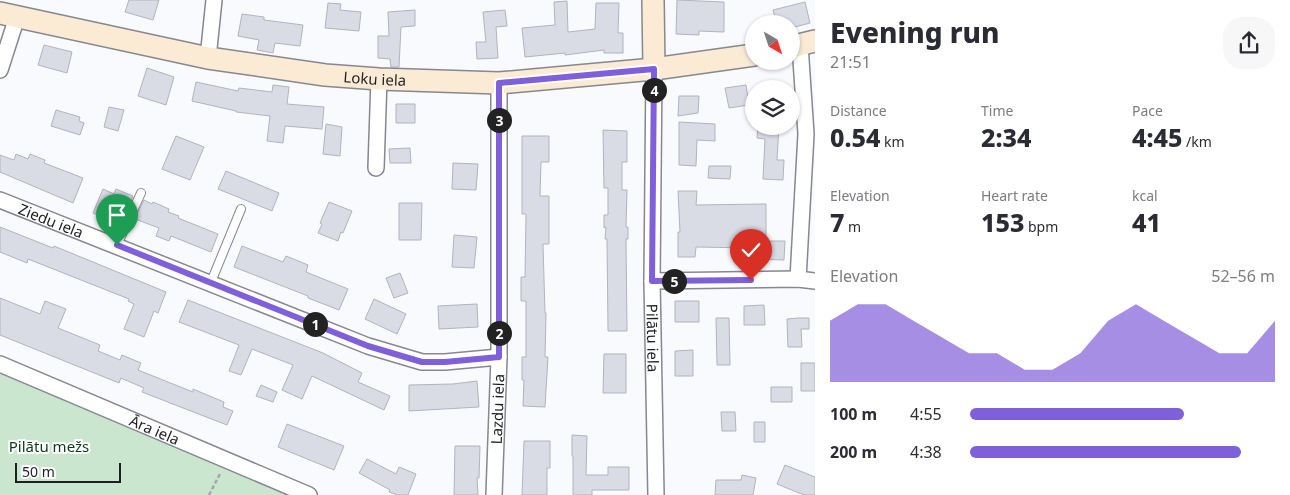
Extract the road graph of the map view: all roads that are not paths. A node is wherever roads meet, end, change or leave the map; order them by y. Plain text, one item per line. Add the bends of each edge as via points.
1 (214, 0) edge
2 (653, 0) edge
3 (9, 15) edge
4 (802, 45) edge
5 (745, 56) edge
6 (208, 58) junction
7 (654, 69) junction
8 (0, 70) edge
9 (379, 79) junction
10 (499, 83) junction
11 (811, 134) edge
12 (376, 168) dead end
13 (141, 193) dead end
14 (0, 200) edge
15 (241, 209) dead end
16 (117, 245) junction
17 (798, 279) junction
18 (652, 281) junction
19 (815, 281) edge
20 (211, 282) junction
21 (499, 357) junction
22 (0, 364) edge
23 (309, 495) edge
24 (494, 495) edge
25 (656, 495) edge

1 - 6 street
2 - 7 street, Pilātu iela
3 - 6 street, Loku iela
3 - 8 street
4 - 11 street
5 - 7 street, Loku iela
6 - 9 street, Loku iela via 325,75
7 - 10 street, Loku iela
7 - 18 street, Pilātu iela
9 - 10 street, Loku iela
9 - 12 street
10 - 21 street, Lazdu iela
11 - 17 street
13 - 16 lane
14 - 16 street, Ziedu iela
15 - 20 lane
16 - 20 street, Ziedu iela
17 - 18 street
17 - 19 street
18 - 25 street, Pilātu iela
20 - 21 street, Ziedu iela via 368,346 422,362
21 - 24 street, Lazdu iela
22 - 23 street, Āra iela

